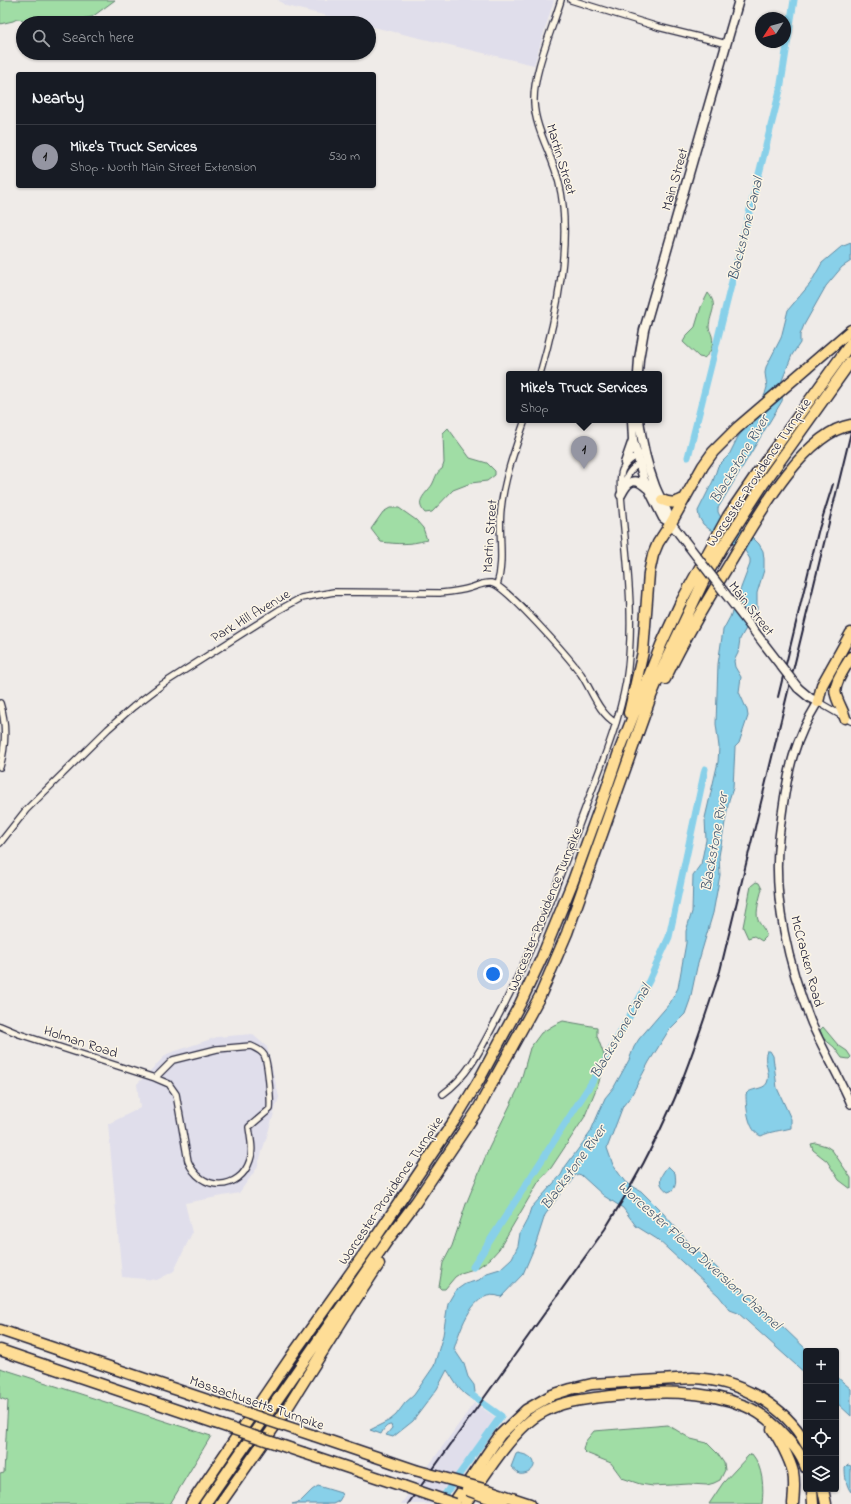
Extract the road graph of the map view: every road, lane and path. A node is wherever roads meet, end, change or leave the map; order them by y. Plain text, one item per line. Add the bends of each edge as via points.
1 (561, 0) edge
2 (571, 0) edge
3 (739, 0) edge
4 (727, 44) junction
5 (851, 330) edge
6 (851, 342) edge
7 (851, 362) edge
8 (541, 371) edge
9 (637, 371) edge
10 (524, 423) edge
11 (632, 423) edge
12 (639, 423) edge
13 (851, 424) edge
14 (634, 440) junction
15 (641, 454) junction
16 (625, 463) junction
17 (643, 463) junction
18 (648, 490) junction
19 (621, 494) junction
20 (687, 496) junction
21 (662, 500) junction
22 (671, 523) junction
23 (497, 585) junction
24 (851, 633) edge
25 (851, 657) edge
26 (835, 686) junction
27 (818, 702) junction
28 (0, 703) edge
29 (848, 720) edge
30 (616, 723) junction
31 (619, 752) junction
32 (0, 767) edge
33 (622, 782) junction
34 (0, 843) edge
35 (0, 1026) edge
36 (155, 1078) junction
37 (443, 1094) dead end
38 (851, 1104) edge
39 (416, 1202) junction
40 (0, 1330) edge
41 (0, 1350) edge
42 (757, 1413) junction
43 (803, 1440) edge
44 (803, 1460) edge
45 (403, 1486) junction
46 (812, 1492) edge
47 (822, 1492) edge
48 (823, 1492) edge
49 (488, 1494) junction
50 (191, 1504) edge
51 (206, 1504) edge
52 (220, 1504) edge
53 (436, 1504) edge
54 (454, 1504) edge
55 (465, 1504) edge
56 (503, 1504) edge
57 (530, 1504) edge
58 (793, 1504) edge
59 (813, 1504) edge
60 (821, 1504) edge
61 (826, 1504) edge

1 - 8 street, Martin Street via 538,70 534,95 540,128 559,182 565,221 551,335
2 - 4 street via 658,27
3 - 4 main road, Main Street
4 - 9 main road, Main Street via 644,330
5 - 20 highway via 724,440 703,466
6 - 31 highway, Worcester-Providence Turnpike via 760,469 713,542 660,645
7 - 33 highway, Worcester-Providence Turnpike via 764,483 705,578 666,658
10 - 23 street, Martin Street via 512,459 501,508 501,565
11 - 14 main road, Main Street
12 - 15 main road, Main Street
13 - 33 highway via 828,434 815,445 784,478 750,529 704,605 671,667
14 - 15 main road, Main Street
14 - 16 main road
15 - 16 street
15 - 17 main road, Main Street
16 - 19 street via 621,476
17 - 18 main road, Main Street
17 - 19 street via 627,475
17 - 21 main road, Main Street
18 - 19 main road via 638,482 631,482 626,484
18 - 22 main road, Main Street via 663,518
19 - 30 street via 630,644 626,682
20 - 21 highway via 676,503
20 - 22 highway
21 - 22 main road, Main Street
22 - 27 main road, Main Street, bridge via 798,688
22 - 31 highway via 658,543 650,563 643,652
23 - 30 street via 566,654 602,709 610,720
23 - 34 street, Park Hill Avenue via 486,583 440,593 334,592 294,601 177,674 133,707 26,810
24 - 27 highway via 822,685
25 - 26 highway
26 - 27 highway
26 - 29 highway via 836,696
27 - 29 street
27 - 38 street, McCracken Road via 805,722 788,772 778,839 782,921 811,1022
28 - 32 street via 5,732
30 - 37 street via 551,900 520,972 469,1068 460,1080
31 - 50 highway, Worcester-Providence Turnpike via 576,873 542,957 479,1080 374,1240
33 - 39 highway, Worcester-Providence Turnpike via 567,933 540,996 477,1111
35 - 36 street, Holman Road
36 - 36 street, Holman Road via 173,1060 202,1052 251,1046 264,1055 270,1109 249,1126 252,1156 240,1175 221,1185 206,1181 194,1172 188,1161 176,1094 169,1084
39 - 51 highway, Worcester-Providence Turnpike
39 - 52 highway via 401,1232 286,1410
40 - 49 highway, Massachusetts Turnpike, bridge
41 - 45 highway, bridge
42 - 44 highway via 779,1430
42 - 55 highway via 725,1399 678,1393 629,1394 568,1402 537,1415 519,1431
42 - 58 highway via 777,1436 793,1472
43 - 54 highway via 791,1424 760,1397 725,1382 693,1378 592,1384 560,1392 526,1410 500,1435
45 - 53 highway, bridge
45 - 54 highway, bridge
46 - 59 highway
47 - 60 highway
48 - 61 highway
49 - 56 highway, Massachusetts Turnpike
49 - 57 highway

